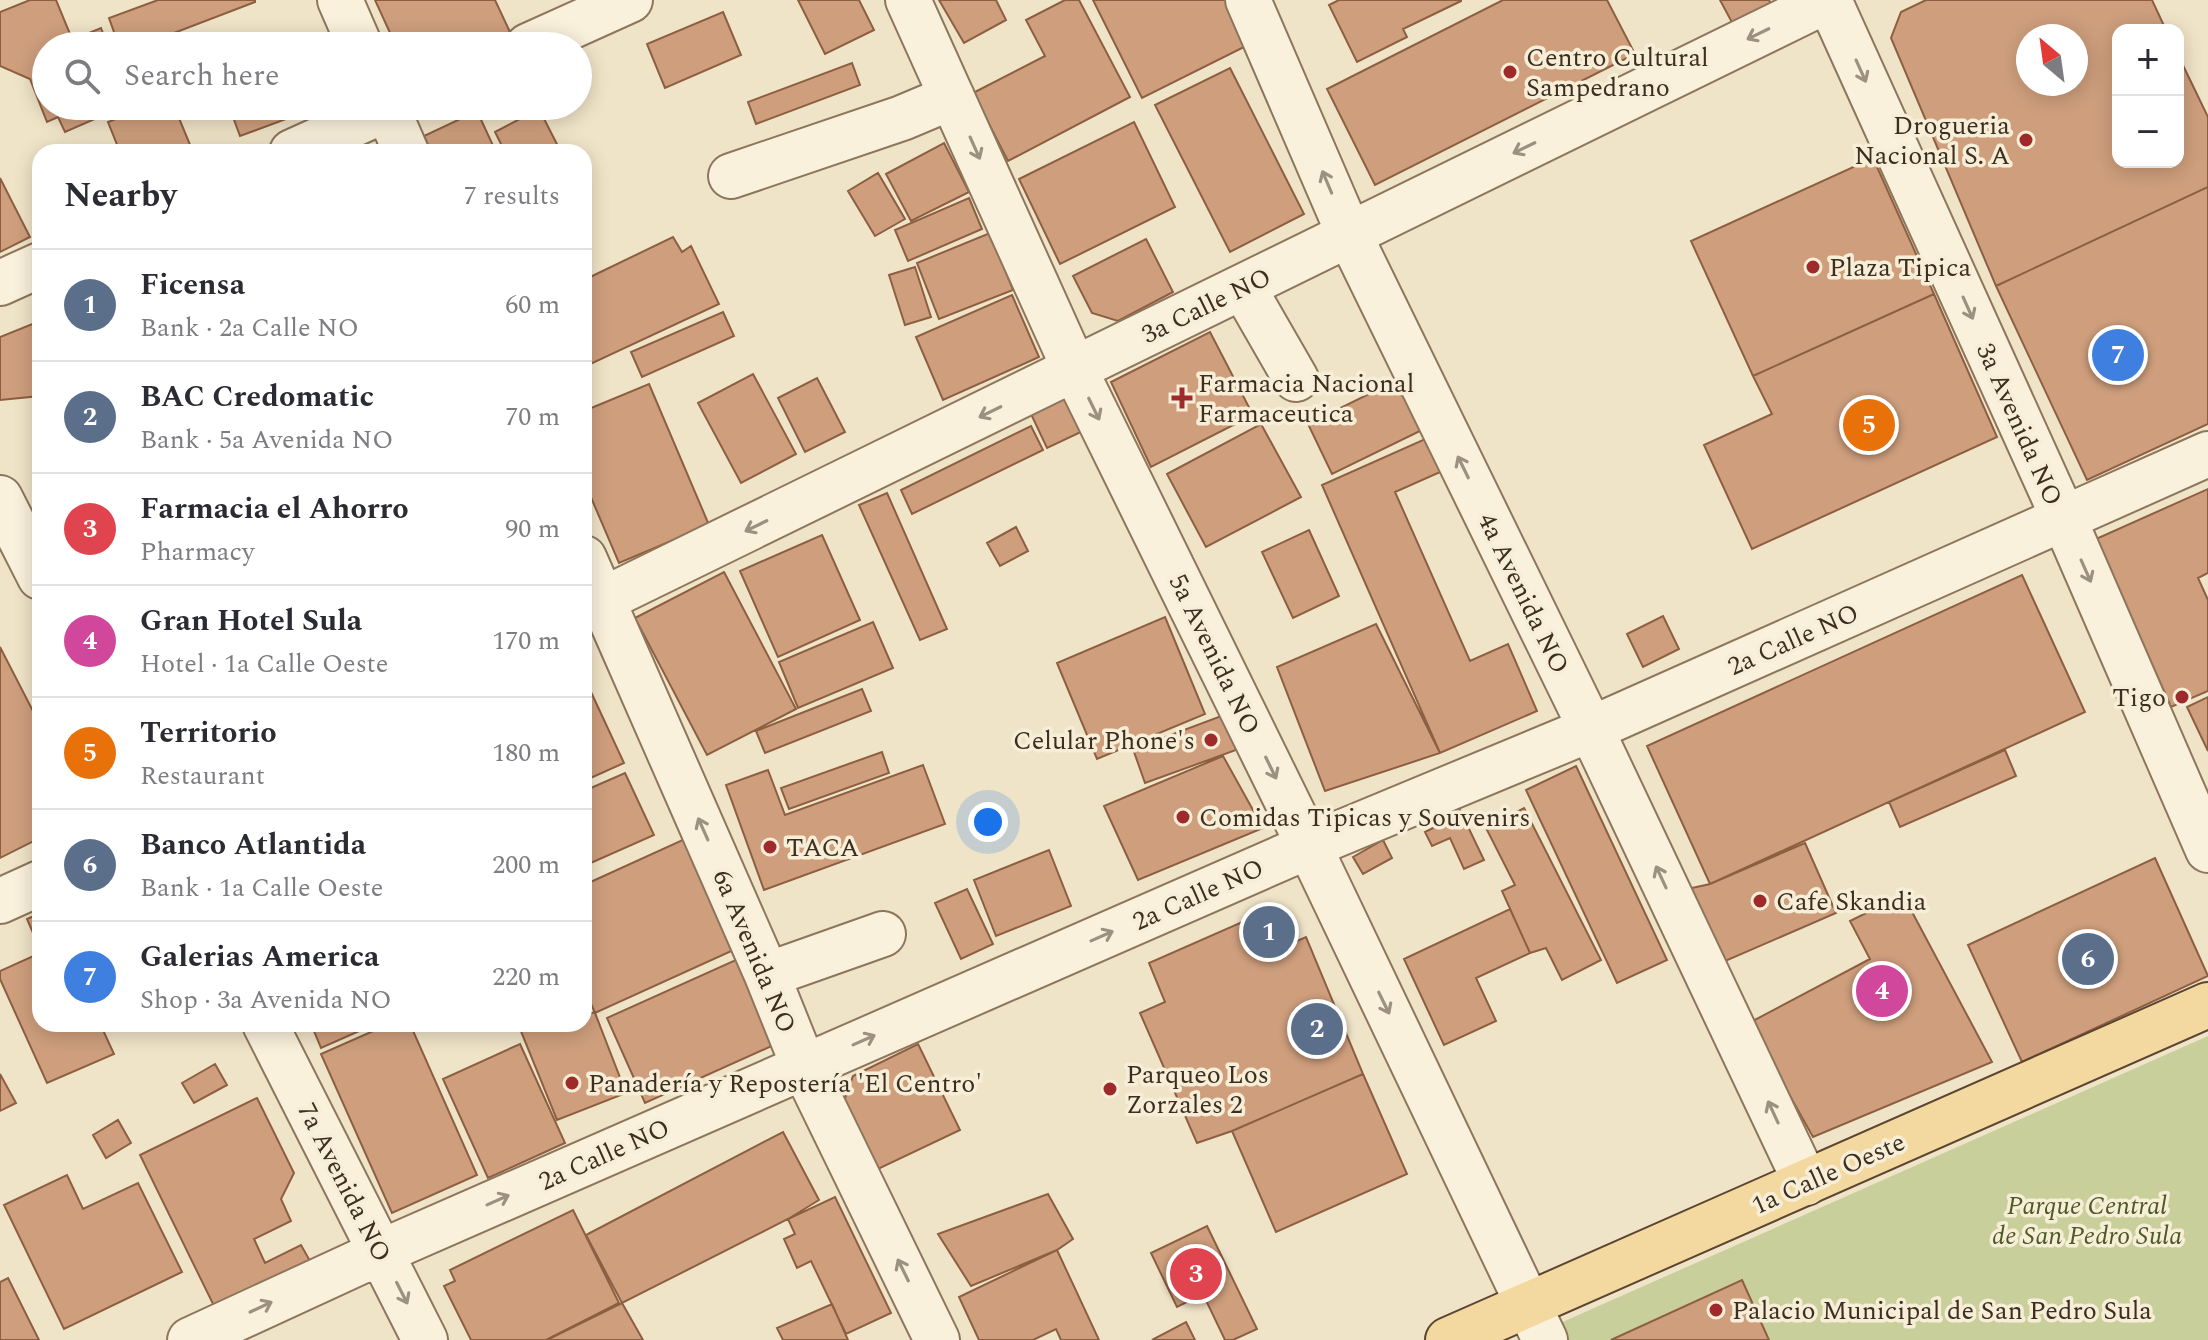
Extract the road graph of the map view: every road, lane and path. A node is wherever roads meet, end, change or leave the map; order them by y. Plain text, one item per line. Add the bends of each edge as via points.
1 (340, 0) edge
2 (630, 0) edge
3 (908, 0) edge
4 (1248, 0) edge
5 (1828, 0) edge
6 (354, 32) edge
7 (559, 32) edge
8 (952, 97) junction
9 (361, 120) edge
10 (394, 120) edge
11 (309, 144) edge
12 (403, 144) edge
13 (731, 176) dead end
14 (1349, 234) junction
15 (32, 269) edge
16 (0, 283) edge
17 (1243, 287) junction
18 (1075, 370) junction
19 (1296, 379) dead end
20 (2208, 454) edge
21 (0, 498) edge
22 (2064, 519) junction
23 (32, 561) edge
24 (593, 605) edge
25 (1591, 729) junction
26 (1309, 846) junction
27 (2208, 850) edge
28 (32, 887) edge
29 (0, 901) edge
30 (883, 934) dead end
31 (767, 975) junction
32 (2208, 1005) edge
33 (269, 1032) edge
34 (804, 1067) junction
35 (1806, 1183) junction
36 (381, 1252) junction
37 (1537, 1322) edge
38 (190, 1340) edge
39 (425, 1340) edge
40 (937, 1340) edge
41 (1448, 1340) edge

1 - 6 street
2 - 7 street
3 - 8 street, 5a Avenida NO
14 -> 4 street, 4a Avenida NO
5 -> 14 street, 3a Calle NO
5 -> 22 street, 3a Avenida NO
8 - 13 street
8 -> 18 street, 5a Avenida NO
9 - 11 street
10 - 12 street
14 - 17 street, 3a Calle NO
25 -> 14 street, 4a Avenida NO
15 - 16 street
17 - 18 street, 3a Calle NO
17 - 19 street
18 -> 24 street, 3a Calle NO
18 -> 26 street, 5a Avenida NO
20 - 22 street, 2a Calle NO
21 - 23 street
22 - 25 street, 2a Calle NO
22 -> 27 street, 3a Avenida NO
31 -> 24 street, 6a Avenida NO
25 - 26 street, 2a Calle NO
35 -> 25 street, 4a Avenida NO
34 -> 26 street, 2a Calle NO
26 -> 37 street, 5a Avenida NO
28 - 29 street
30 - 31 street
31 - 34 street, 6a Avenida NO
32 - 35 main road, 1a Calle Oeste
33 - 36 street, 7a Avenida NO
36 -> 34 street, 2a Calle NO
40 -> 34 street, 6a Avenida NO
35 - 37 main road, 1a Calle Oeste
38 -> 36 street, 2a Calle NO
36 -> 39 street, 7a Avenida NO
37 - 41 main road, 1a Calle Oeste

